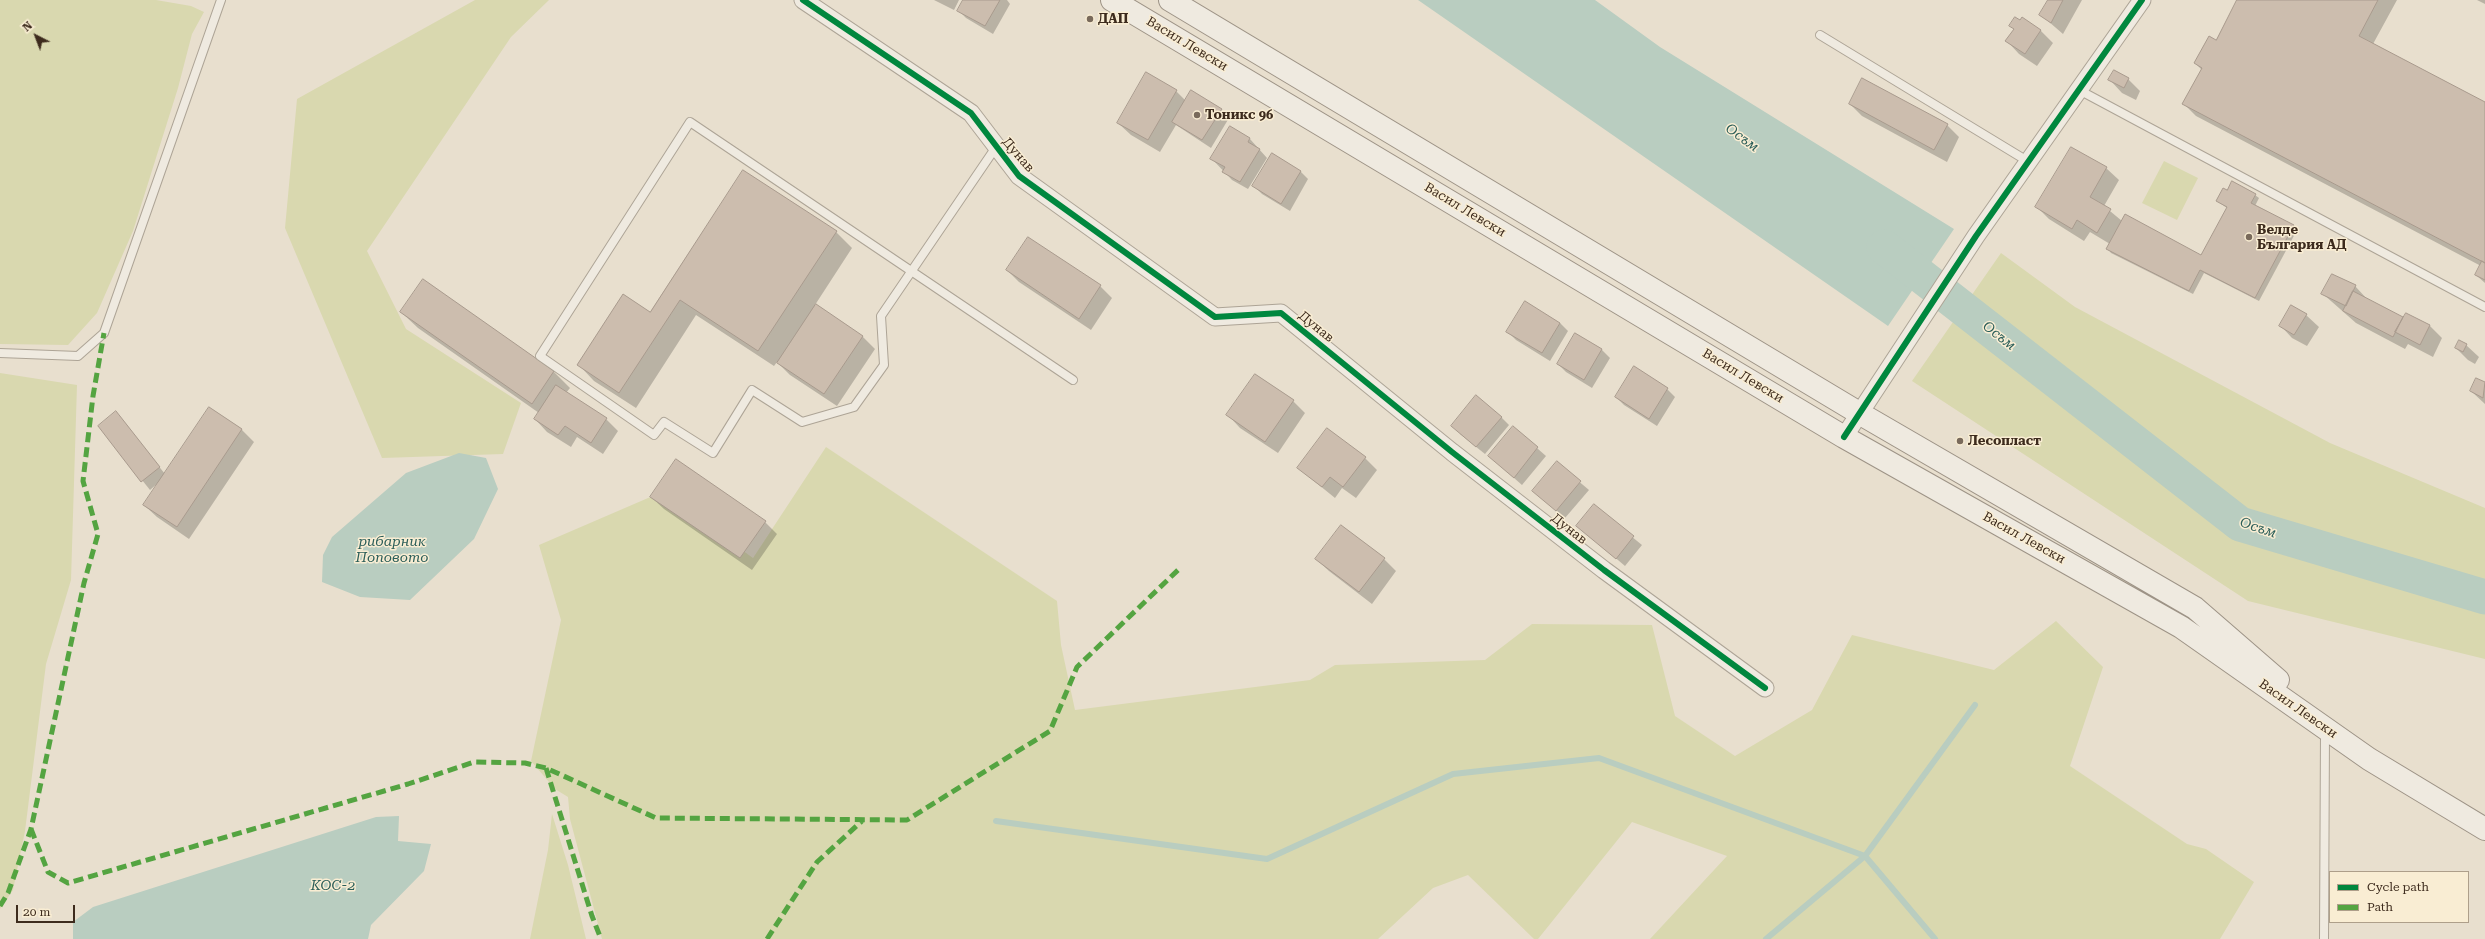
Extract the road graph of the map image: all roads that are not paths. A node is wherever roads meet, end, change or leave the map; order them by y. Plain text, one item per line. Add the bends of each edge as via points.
1 (221, 0) edge
2 (803, 0) edge
3 (1112, 0) edge
4 (1170, 0) edge
5 (2142, 0) edge
6 (1820, 35) dead end
7 (2079, 90) junction
8 (996, 147) junction
9 (2029, 162) junction
10 (912, 270) junction
11 (2485, 307) edge
12 (0, 353) edge
13 (1073, 380) dead end
14 (1859, 413) junction
15 (1844, 437) junction
16 (1765, 688) dead end
17 (2325, 728) junction
18 (2369, 759) junction
19 (2485, 829) edge
20 (2324, 939) edge

1 - 12 lane via 104,333 78,356
2 - 8 street, Дунав via 970,113
3 - 15 main road, Васил Левски
4 - 14 main road, Васил Левски
5 - 7 street
6 - 9 lane
7 - 9 street
7 - 11 lane
8 - 10 lane
8 - 16 street, Дунав via 1019,176 1215,317 1281,313 1452,452 1604,570
9 - 14 street via 1976,236
10 - 10 lane via 690,122 540,356 654,435 664,422 713,453 752,390 802,422 854,407 884,365 881,316
10 - 13 lane
14 - 15 street
14 - 18 main road, Васил Левски via 2195,608
15 - 17 main road, Васил Левски via 2181,627
17 - 18 main road, Васил Левски
17 - 20 lane
18 - 19 main road, Васил Левски

